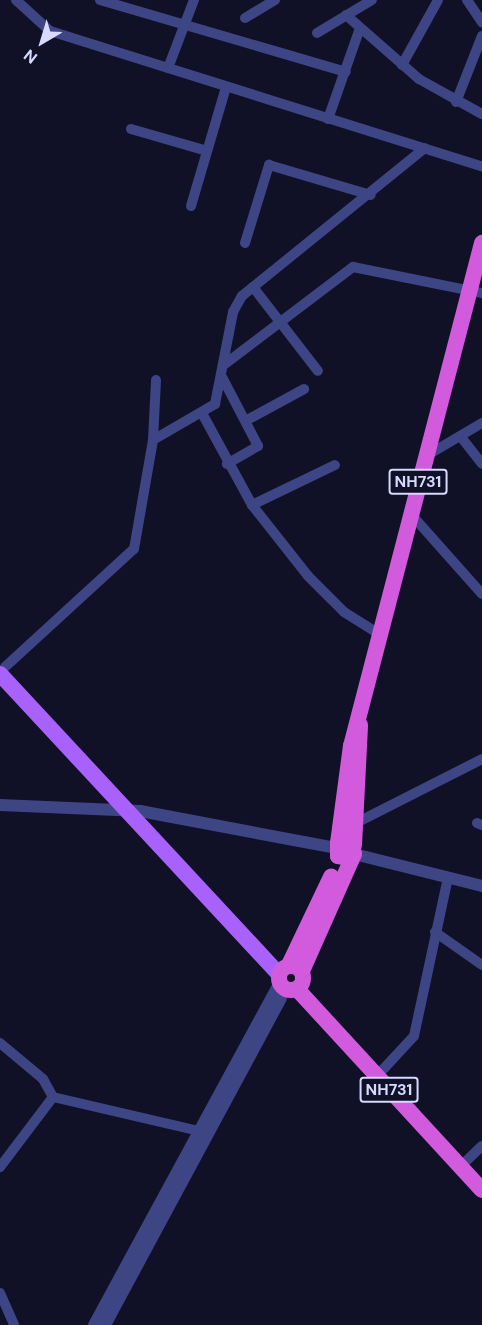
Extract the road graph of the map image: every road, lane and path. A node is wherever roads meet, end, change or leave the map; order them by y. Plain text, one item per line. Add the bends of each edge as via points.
1 (16, 0) edge
2 (100, 0) edge
3 (194, 0) edge
4 (275, 0) edge
5 (372, 0) edge
6 (438, 0) edge
7 (467, 0) edge
8 (346, 15) junction
9 (245, 18) dead end
10 (482, 22) edge
11 (184, 26) junction
12 (360, 28) junction
13 (317, 33) dead end
14 (482, 36) edge
15 (402, 65) junction
16 (168, 68) junction
17 (346, 72) junction
18 (226, 87) junction
19 (456, 102) junction
20 (482, 114) edge
21 (328, 119) junction
22 (131, 129) dead end
23 (425, 148) junction
24 (207, 151) junction
25 (482, 166) edge
26 (371, 195) junction
27 (191, 206) dead end
28 (245, 243) dead end
29 (482, 243) edge
30 (253, 287) junction
31 (476, 292) edge
32 (281, 322) junction
33 (225, 364) junction
34 (318, 371) dead end
35 (222, 377) junction
36 (156, 380) dead end
37 (304, 389) dead end
38 (203, 416) junction
39 (247, 420) junction
40 (482, 423) edge
41 (461, 437) junction
42 (153, 440) junction
43 (424, 458) junction
44 (227, 464) junction
45 (482, 464) edge
46 (335, 465) dead end
47 (252, 506) junction
48 (410, 512) junction
49 (482, 594) edge
50 (379, 634) junction
51 (2, 668) edge
52 (360, 721) junction
53 (482, 759) edge
54 (0, 805) edge
55 (135, 812) junction
56 (356, 823) junction
57 (345, 851) junction
58 (448, 878) junction
59 (482, 886) edge
60 (435, 932) junction
61 (482, 966) edge
62 (289, 979) junction
63 (0, 1043) edge
64 (377, 1076) junction
65 (53, 1097) junction
66 (199, 1131) junction
67 (482, 1146) edge
68 (0, 1167) edge
69 (460, 1167) junction
70 (482, 1190) edge
71 (0, 1293) edge
72 (14, 1325) edge
73 (94, 1325) edge
74 (105, 1325) edge

1 - 16 street via 50,31
2 - 11 street
3 - 11 street
4 - 9 street
5 - 8 street
6 - 15 street
7 - 10 street
8 - 12 street
8 - 13 street
11 - 16 street
11 - 17 street
12 - 15 street
12 - 17 street
14 - 19 street
15 - 19 street
16 - 18 street
17 - 21 street
18 - 21 street
18 - 24 street
19 - 20 street
21 - 23 street
22 - 24 street
23 - 25 street
23 - 26 street
24 - 27 street
26 - 28 street via 269,165
26 - 30 street
29 - 31 highway, NH731
30 - 32 street
30 - 33 street via 235,305
31 - 32 street via 353,267
31 - 43 highway, NH731
32 - 33 street
32 - 34 street
33 - 35 street
35 - 38 street via 215,404
35 - 39 street
36 - 42 street
37 - 39 street
38 - 42 street
38 - 44 street
39 - 44 street via 258,446
40 - 41 street
41 - 43 street
41 - 45 street
42 - 51 street via 134,549
43 - 48 highway, NH731
44 - 47 street
46 - 47 street
47 - 50 street via 327,597
48 - 49 street
48 - 50 highway, NH731
50 - 52 highway, NH731
51 - 55 main road
52 - 56 highway, NH731
52 - 57 highway, NH731 via 351,746
53 - 56 street
54 - 55 street
55 - 57 street
55 - 62 main road
56 - 57 highway, NH731
57 - 58 street
57 - 62 highway, NH731
58 - 59 street
58 - 60 street
60 - 61 street
60 - 64 street via 414,1036
62 - 64 highway, NH731
62 - 66 street
62 - 74 street
63 - 65 street via 43,1079
64 - 69 highway, NH731
65 - 66 street
65 - 68 street
66 - 73 street
67 - 69 street
69 - 70 highway, NH731
71 - 72 street

